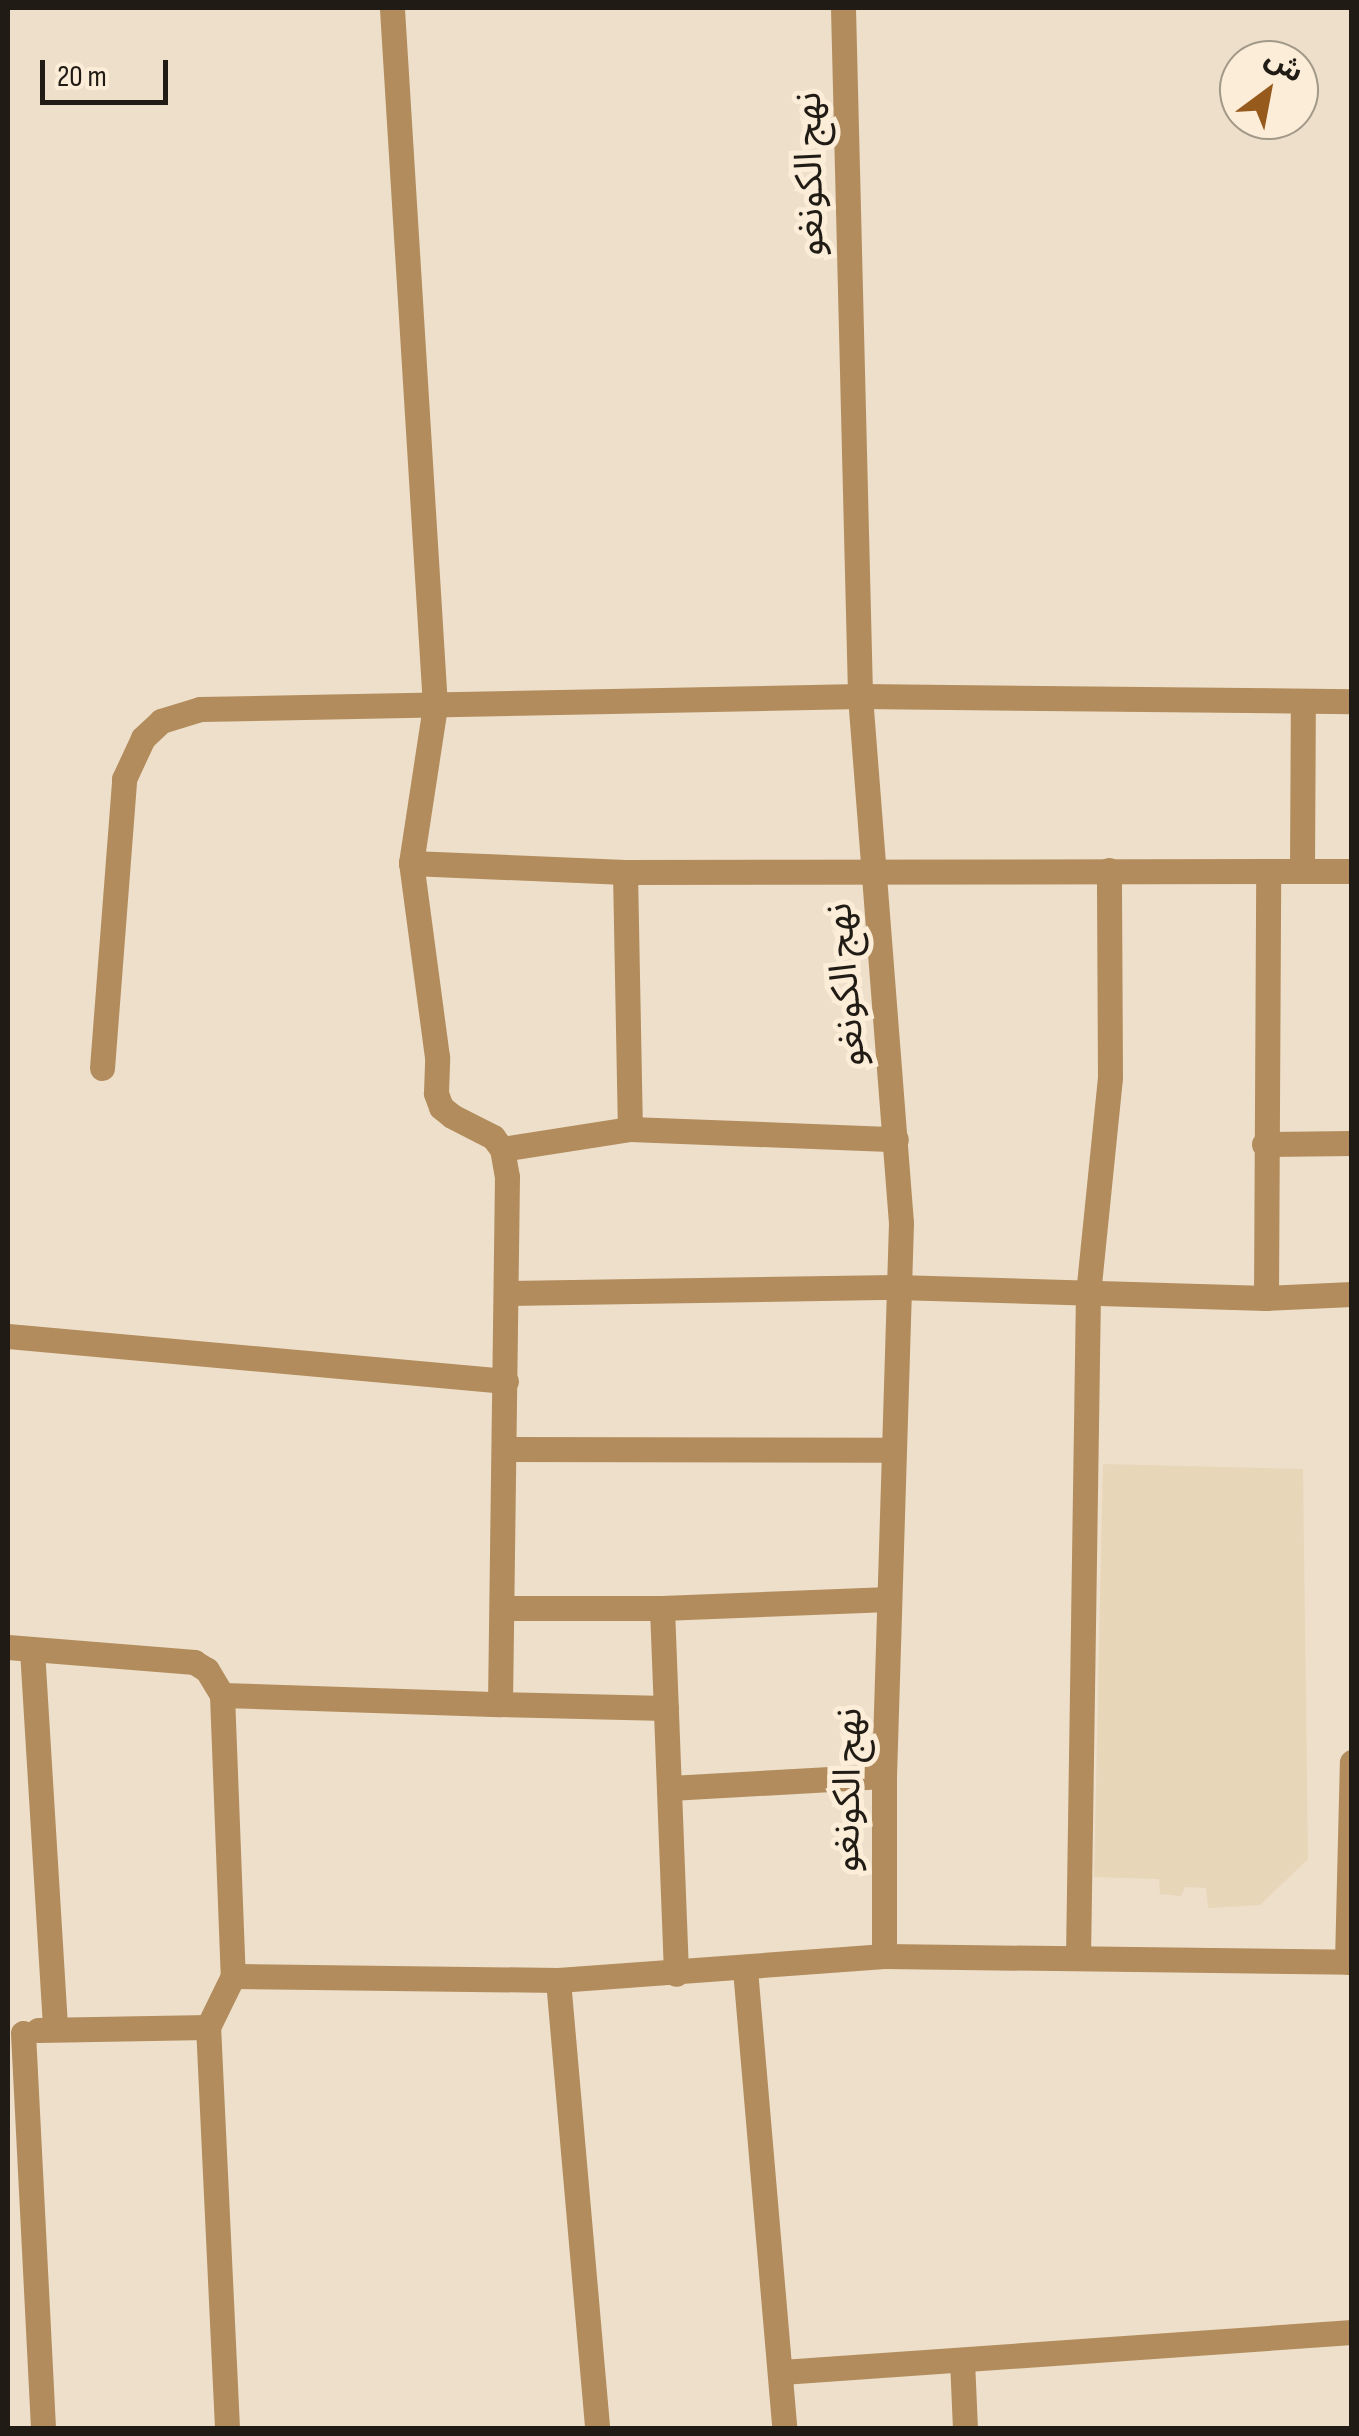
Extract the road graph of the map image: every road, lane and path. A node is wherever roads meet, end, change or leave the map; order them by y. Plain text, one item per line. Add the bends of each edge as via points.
1 (392, 8) edge
2 (844, 8) edge
3 (860, 696) junction
4 (1303, 701) junction
5 (1352, 701) edge
6 (436, 706) junction
7 (411, 863) junction
8 (874, 868) junction
9 (1109, 870) junction
10 (1302, 870) junction
11 (1268, 871) junction
12 (1352, 871) edge
13 (624, 872) junction
14 (102, 1068) dead end
15 (630, 1129) junction
16 (896, 1139) junction
17 (1352, 1143) edge
18 (1264, 1144) junction
19 (502, 1149) junction
20 (896, 1287) junction
21 (506, 1294) junction
22 (1088, 1294) junction
23 (1352, 1294) edge
24 (1266, 1298) junction
25 (8, 1336) edge
26 (506, 1381) junction
27 (506, 1450) junction
28 (893, 1450) junction
29 (889, 1598) junction
30 (504, 1608) junction
31 (662, 1608) junction
32 (20, 1649) edge
33 (222, 1695) junction
34 (500, 1704) junction
35 (666, 1708) junction
36 (1352, 1762) edge
37 (884, 1776) junction
38 (670, 1788) junction
39 (884, 1956) junction
40 (1078, 1958) junction
41 (1349, 1962) edge
42 (745, 1969) junction
43 (676, 1974) junction
44 (233, 1976) junction
45 (558, 1980) junction
46 (55, 2027) junction
47 (208, 2027) junction
48 (15, 2033) edge
49 (1352, 2332) edge
50 (962, 2360) junction
51 (782, 2372) junction
52 (43, 2428) edge
53 (227, 2428) edge
54 (597, 2428) edge
55 (784, 2428) edge
56 (965, 2428) edge

1 - 6 street
2 - 3 street, نهج الكونغو
3 - 4 street
3 - 6 street
3 - 8 street, نهج الكونغو
4 - 5 street
4 - 10 street
6 - 7 street
6 - 14 street via 200,709 161,720 143,738 124,779
7 - 13 street
7 - 19 street via 436,1093 441,1107 480,1126
8 - 9 street
8 - 13 street
8 - 16 street, نهج الكونغو
9 - 11 street
9 - 22 street via 1110,1077
10 - 11 street
10 - 12 street
11 - 18 street
13 - 15 street
15 - 16 street
15 - 19 street
16 - 20 street, نهج الكونغو
17 - 18 street
18 - 24 street
19 - 21 street
20 - 21 street
20 - 22 street
20 - 28 street, نهج الكونغو
21 - 26 street
22 - 24 street
22 - 40 street
23 - 24 street
25 - 26 street
26 - 27 street
27 - 28 street
27 - 30 street
28 - 29 street, نهج الكونغو
29 - 31 street
29 - 37 street, نهج الكونغو
30 - 31 street
30 - 34 street
31 - 35 street
32 - 33 street via 194,1662 208,1670
32 - 46 street
33 - 34 street
33 - 44 street
34 - 35 street
35 - 38 street
36 - 41 street
37 - 38 street
37 - 39 street, نهج الكونغو
38 - 43 street
39 - 40 street
39 - 42 street
40 - 41 street
42 - 43 street
42 - 51 street
43 - 45 street
44 - 45 street
44 - 47 street
45 - 54 street
46 - 47 street
46 - 48 street
47 - 53 street
48 - 52 street
49 - 50 street
50 - 51 street
50 - 56 street
51 - 55 street

